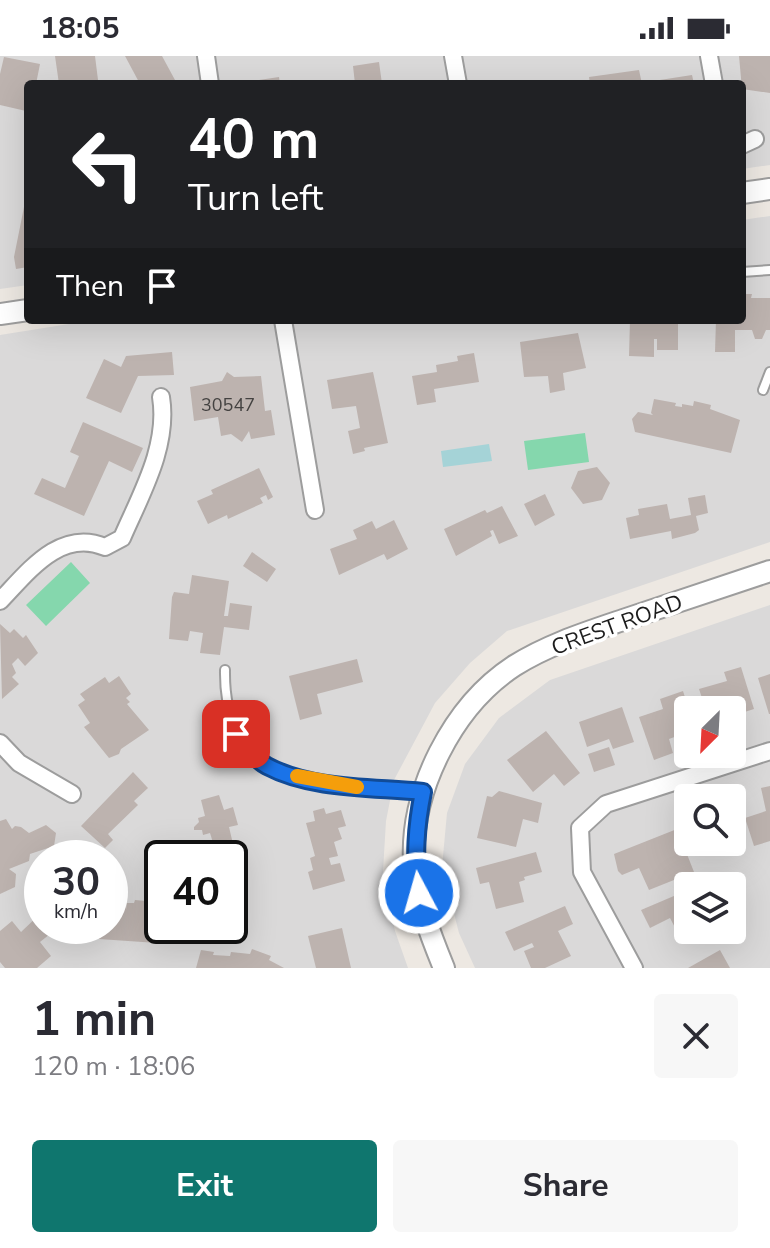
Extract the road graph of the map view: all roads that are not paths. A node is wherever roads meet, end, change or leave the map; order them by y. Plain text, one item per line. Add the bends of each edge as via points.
1 (206, 56) edge
2 (453, 56) edge
3 (709, 56) edge
4 (209, 80) edge
5 (457, 80) edge
6 (713, 80) edge
7 (770, 189) edge
8 (746, 192) edge
9 (770, 270) edge
10 (746, 272) edge
11 (24, 311) edge
12 (0, 314) edge
13 (284, 324) edge
14 (770, 372) edge
15 (763, 390) dead end
16 (161, 397) dead end
17 (315, 510) dead end
18 (770, 571) edge
19 (0, 601) edge
20 (225, 670) dead end
21 (0, 743) edge
22 (770, 751) edge
23 (423, 792) junction
24 (72, 794) dead end
25 (444, 968) edge
26 (634, 968) edge

1 - 4 street
2 - 5 street
3 - 6 street
7 - 8 street
9 - 10 lane
11 - 12 street
13 - 17 street
14 - 15 lane
16 - 19 street via 164,415 156,458 122,538 105,547 90,541 52,550
18 - 23 street, CREST ROAD via 563,641 513,667 465,711 437,756
20 - 23 lane via 236,734 267,765 328,783
21 - 24 street via 19,763
22 - 26 street via 606,804 580,828 582,872
23 - 25 street, CREST ROAD via 414,863 426,927

